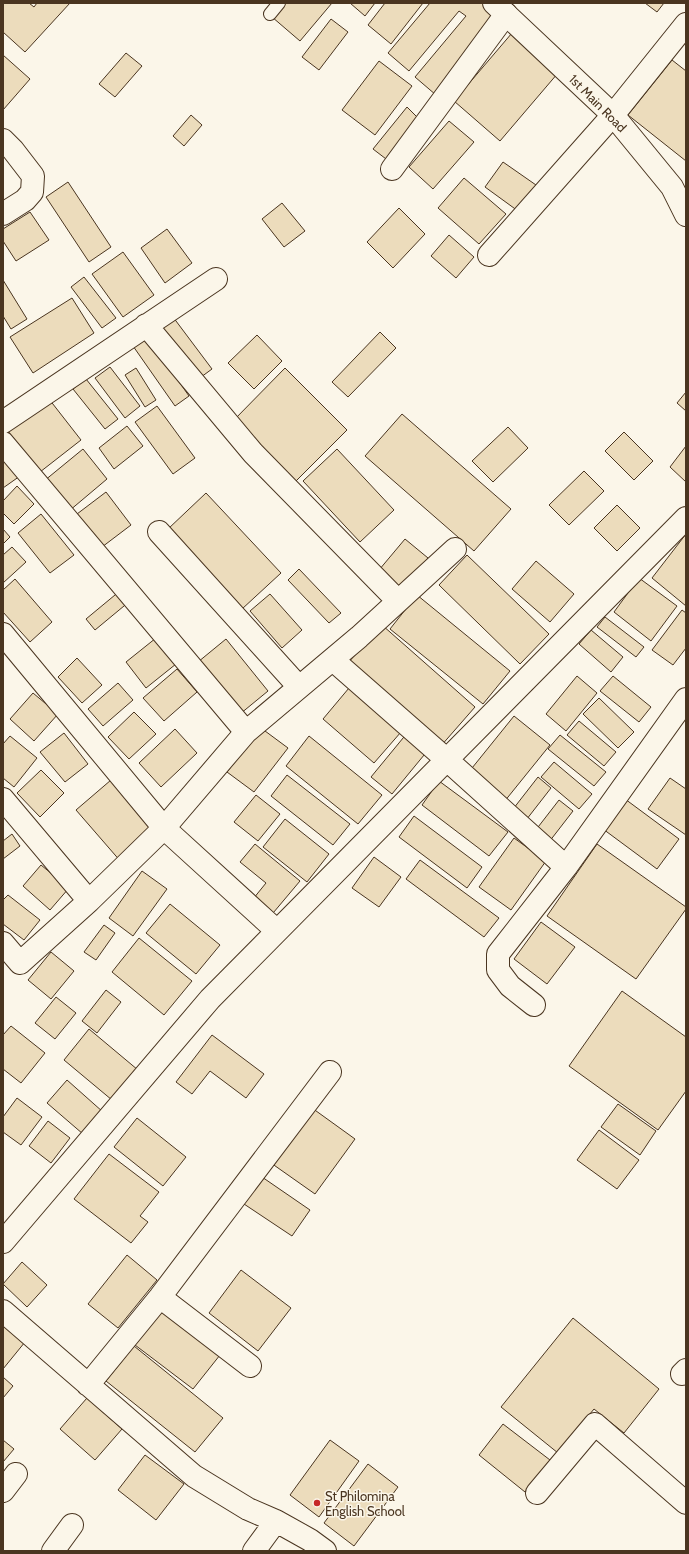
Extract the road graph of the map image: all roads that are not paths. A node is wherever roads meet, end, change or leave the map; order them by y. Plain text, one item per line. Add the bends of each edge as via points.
1 (279, 3) edge
2 (500, 9) edge
3 (270, 14) dead end
4 (686, 24) edge
5 (613, 115) junction
6 (3, 140) edge
7 (392, 169) dead end
8 (3, 214) edge
9 (686, 215) edge
10 (489, 255) dead end
11 (216, 279) dead end
12 (146, 325) junction
13 (3, 422) edge
14 (3, 443) edge
15 (686, 518) edge
16 (159, 532) dead end
17 (454, 549) dead end
18 (398, 601) junction
19 (3, 634) edge
20 (333, 660) junction
21 (299, 687) junction
22 (686, 699) edge
23 (246, 732) junction
24 (446, 759) junction
25 (3, 799) edge
26 (164, 828) junction
27 (566, 867) junction
28 (89, 901) junction
29 (277, 931) junction
30 (3, 943) edge
31 (534, 1005) dead end
32 (330, 1072) dead end
33 (3, 1242) edge
34 (160, 1297) junction
35 (3, 1311) edge
36 (250, 1366) dead end
37 (88, 1385) junction
38 (537, 1493) dead end
39 (686, 1503) edge
40 (276, 1521) junction
41 (72, 1525) dead end
42 (53, 1551) edge
43 (254, 1551) edge
44 (325, 1551) edge

1 - 3 lane
2 - 5 street, 1st Main Road
2 - 7 street
4 - 5 street
5 - 9 street, 1st Main Road via 672,187
5 - 10 street
6 - 8 street via 33,176 32,192 25,200
11 - 12 street
12 - 13 street
12 - 18 street via 253,453
14 - 23 street
15 - 24 street
16 - 21 street
17 - 18 street
18 - 20 street
19 - 26 street
20 - 21 street
20 - 24 street
21 - 23 street
22 - 27 street
23 - 26 street
24 - 27 street
24 - 29 street
25 - 28 street
26 - 28 street
26 - 29 street
27 - 31 street via 498,954 498,970 510,986
28 - 30 street via 20,964
29 - 33 street via 210,999
32 - 34 street
34 - 36 street
34 - 37 street
35 - 37 street
37 - 40 street via 194,1476 248,1509
38 - 39 street via 595,1424
40 - 43 street
40 - 44 street
41 - 42 street

